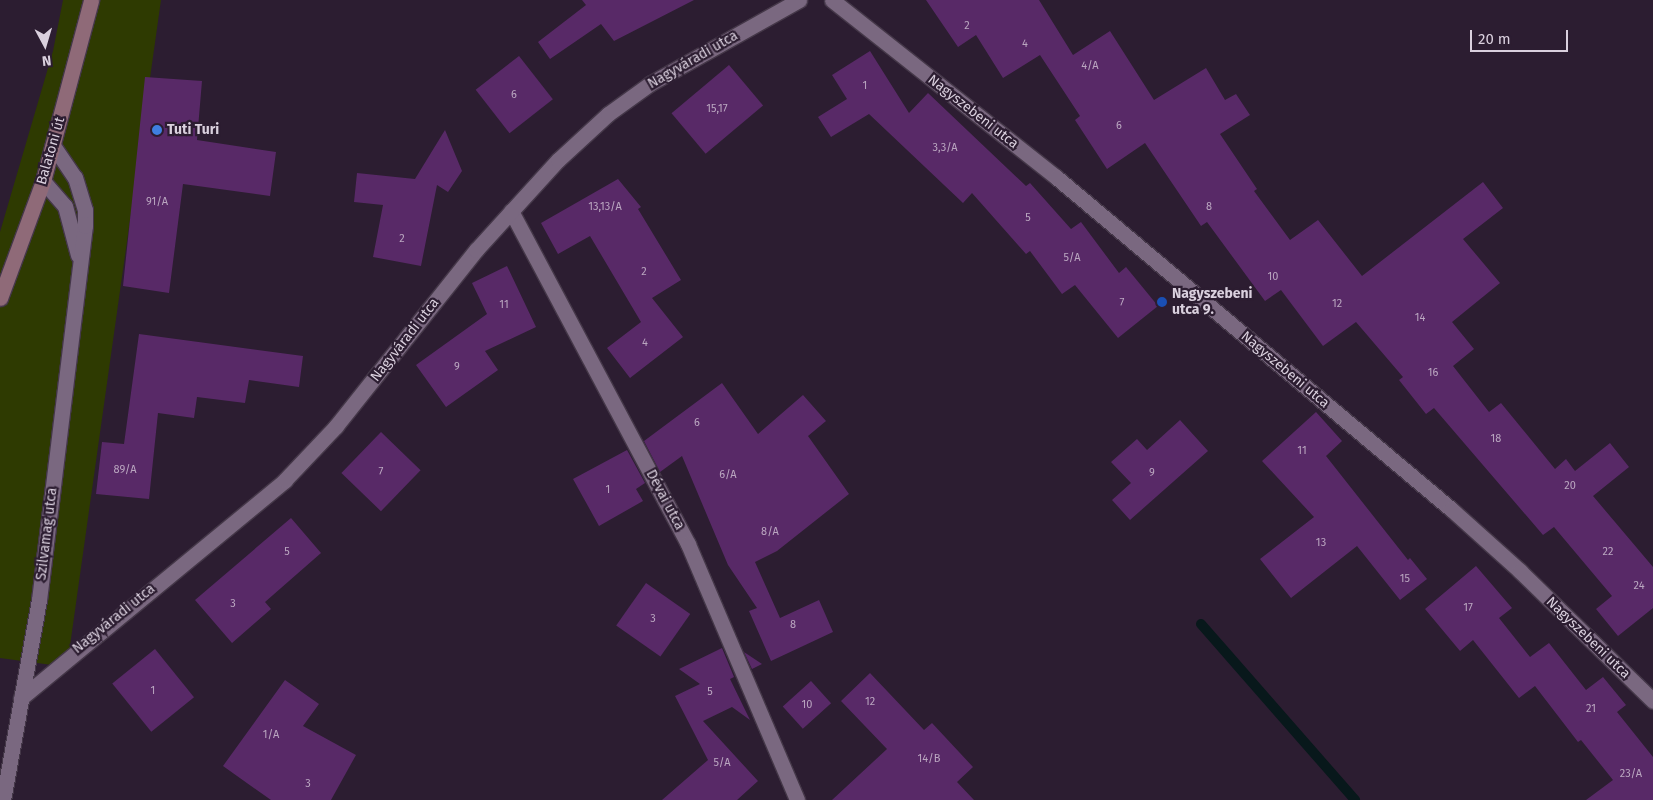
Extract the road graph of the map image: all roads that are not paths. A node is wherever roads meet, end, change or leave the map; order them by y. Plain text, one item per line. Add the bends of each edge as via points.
1 (91, 0) edge
2 (799, 0) edge
3 (832, 0) edge
4 (53, 145) junction
5 (43, 181) junction
6 (511, 211) junction
7 (80, 266) junction
8 (0, 298) edge
9 (21, 698) junction
10 (1653, 701) edge
11 (4, 775) edge
12 (3, 800) edge
13 (797, 800) edge

1 - 4 main road, Balatoni út
2 - 6 street, Nagyváradi utca via 651,82 558,160
3 - 10 street, Nagyszebeni utca via 1056,177 1451,509 1520,571
4 - 5 main road, Balatoni út
4 - 7 street, Szilvamag utca via 74,178 84,210
5 - 7 street, Szilvamag utca via 65,206
5 - 8 main road, Balatoni út
6 - 9 street, Nagyváradi utca via 476,250 336,426 285,480
6 - 13 street, Dévai utca via 688,544
7 - 9 street, Szilvamag utca via 39,600
9 - 11 street, Szilvamag utca
11 - 12 street, Szilvamag utca

